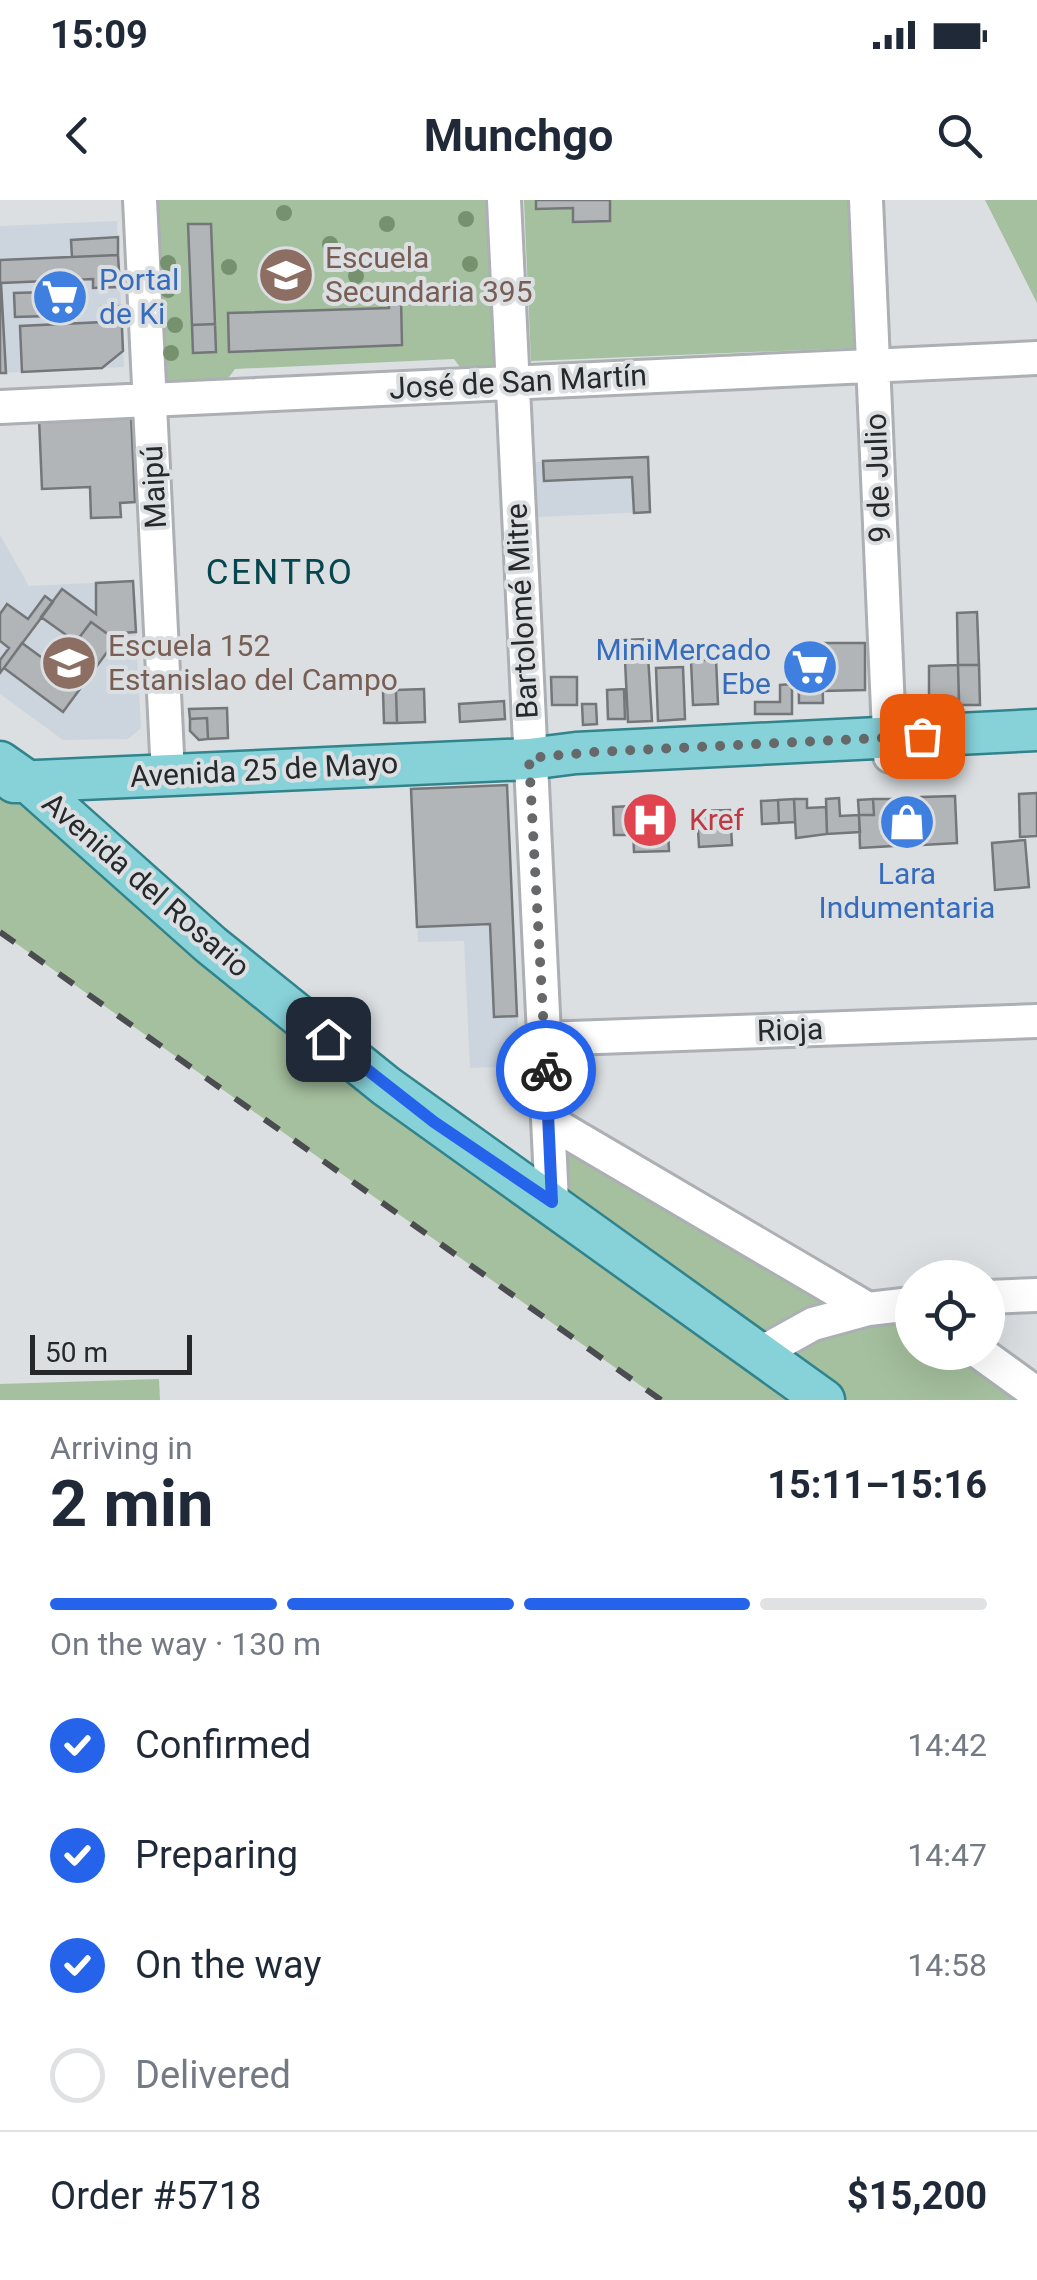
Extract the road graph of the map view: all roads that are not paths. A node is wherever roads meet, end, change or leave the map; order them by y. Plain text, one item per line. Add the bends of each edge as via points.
1 (140, 200) edge
2 (504, 200) edge
3 (866, 200) edge
4 (1037, 358) edge
5 (874, 366) junction
6 (512, 382) junction
7 (150, 400) junction
8 (0, 407) edge
9 (1037, 730) edge
10 (890, 747) junction
11 (1037, 749) edge
12 (529, 758) junction
13 (168, 775) junction
14 (9, 776) edge
15 (1037, 1021) edge
16 (544, 1039) junction
17 (550, 1122) junction
18 (552, 1202) junction
19 (1037, 1295) edge
20 (1005, 1296) edge
21 (895, 1306) edge
22 (868, 1309) junction
23 (759, 1354) junction
24 (1004, 1370) edge
25 (1037, 1394) edge
26 (824, 1400) edge

1 - 7 street, Maipú
2 - 6 street, Bartolomé Mitre
3 - 5 street, 9 de Julio
4 - 5 street, José de San Martín
5 - 6 street, José de San Martín
5 - 10 street, 9 de Julio
6 - 7 street, José de San Martín
6 - 12 street, Bartolomé Mitre
7 - 8 street, José de San Martín
7 - 13 street, Maipú
9 - 10 main road, Avenida 25 de Mayo
10 - 11 main road, Avenida 25 de Mayo
10 - 12 main road, Avenida 25 de Mayo via 576,773
12 - 13 main road, Avenida 25 de Mayo
12 - 16 street, Bartolomé Mitre
13 - 14 main road, Avenida 25 de Mayo
14 - 18 main road, Avenida del Rosario via 371,1074
15 - 16 street, Rioja
16 - 17 street, Bartolomé Mitre
17 - 18 street, Bartolomé Mitre
17 - 22 street
18 - 23 main road, Avenida del Rosario
19 - 20 street
21 - 22 street
22 - 23 street via 813,1324
23 - 26 main road, Avenida del Rosario
24 - 25 street

